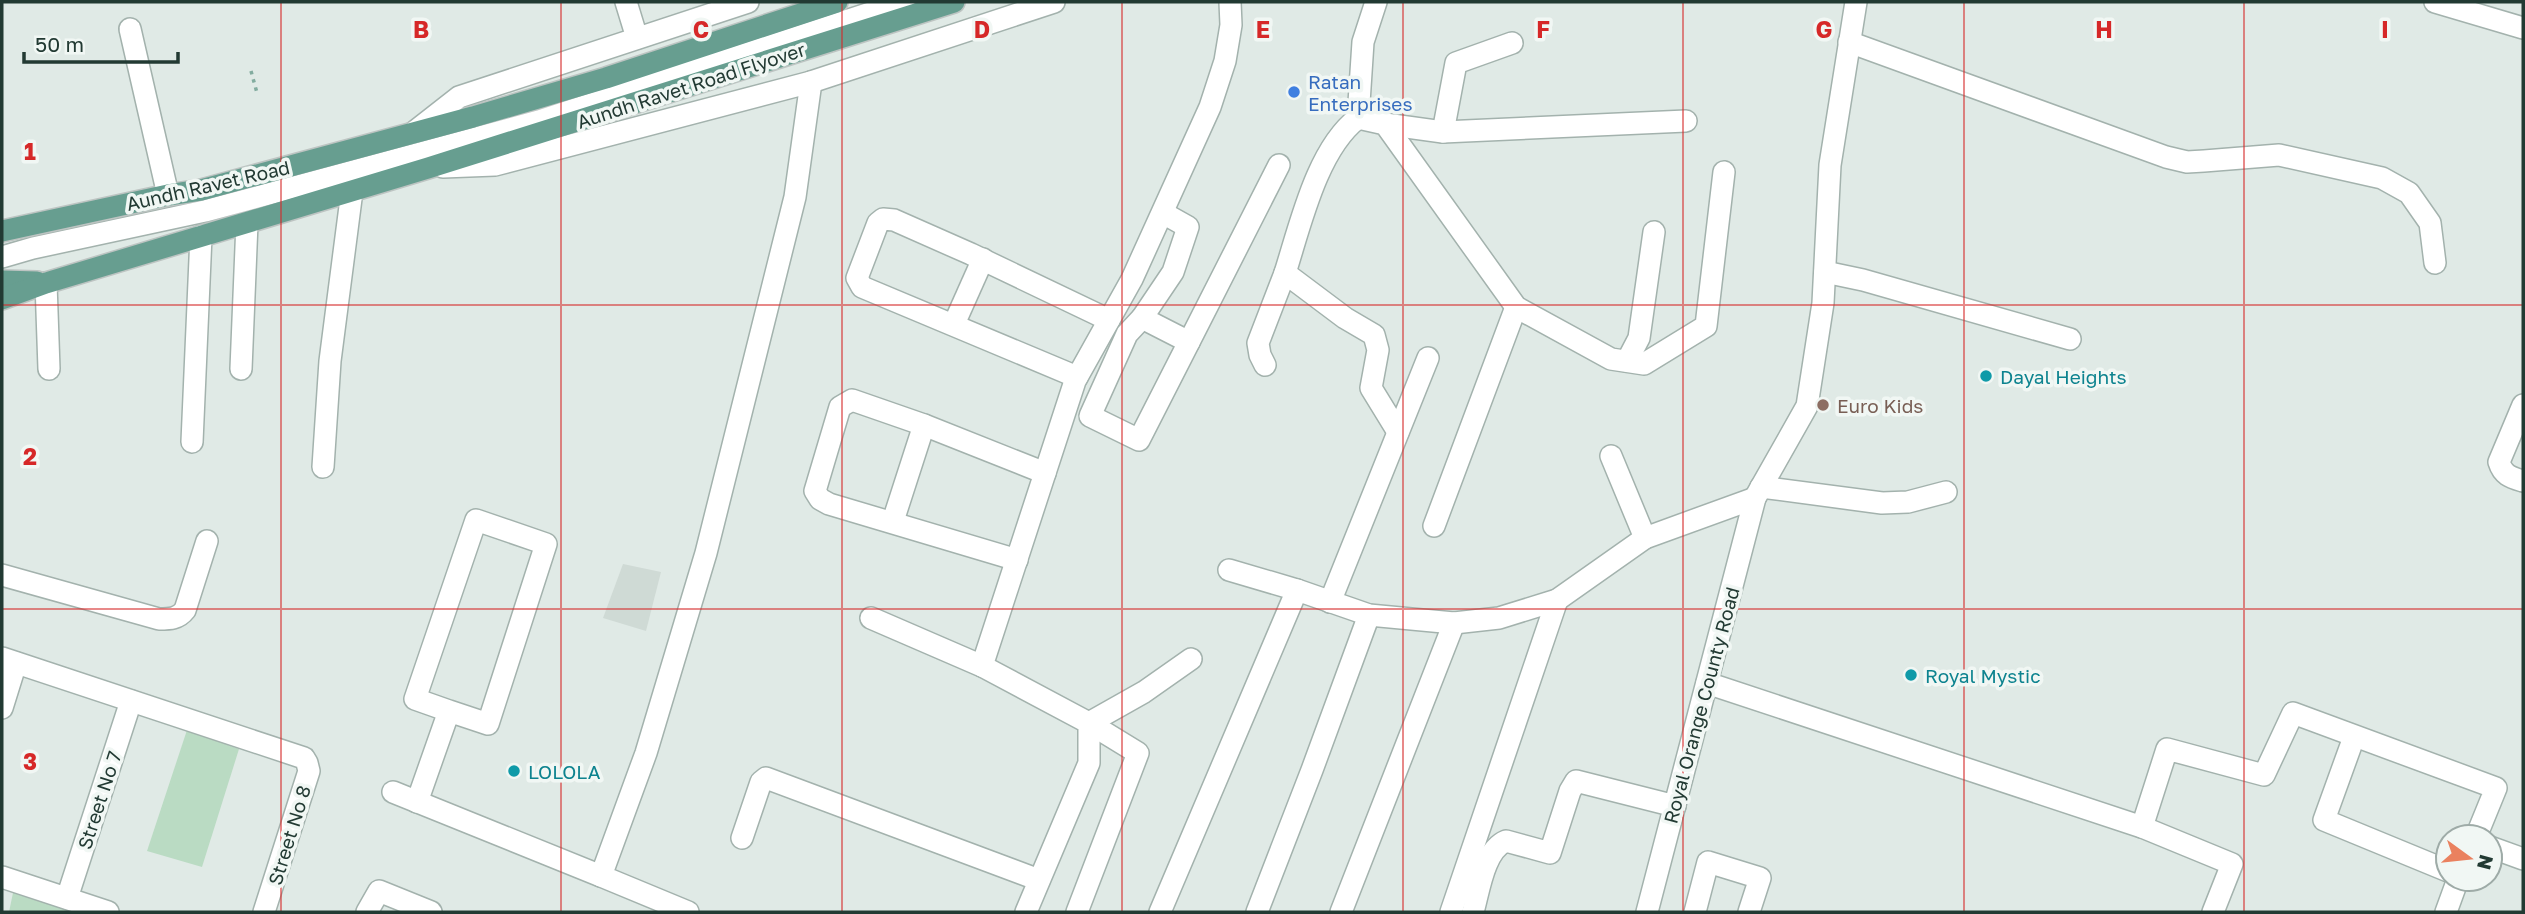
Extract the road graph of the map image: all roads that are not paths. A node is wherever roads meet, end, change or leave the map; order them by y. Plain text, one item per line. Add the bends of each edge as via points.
1 (626, 2) edge
2 (748, 2) edge
3 (836, 2) edge
4 (904, 2) edge
5 (954, 2) edge
6 (1054, 2) edge
7 (1230, 2) edge
8 (1376, 2) edge
9 (1856, 2) edge
10 (2435, 2) edge
11 (1015, 8) edge
12 (2523, 28) edge
13 (130, 29) dead end
14 (637, 38) junction
15 (1849, 42) junction
16 (1512, 43) dead end
17 (811, 82) junction
18 (1359, 118) junction
19 (1686, 121) dead end
20 (1385, 124) junction
21 (1443, 132) junction
22 (413, 134) junction
23 (476, 136) junction
24 (1279, 165) dead end
25 (428, 168) junction
26 (1724, 172) dead end
27 (352, 191) junction
28 (169, 195) junction
29 (1163, 213) junction
30 (247, 223) junction
31 (2, 231) edge
32 (1654, 232) dead end
33 (201, 236) junction
34 (2, 257) edge
35 (983, 259) junction
36 (2435, 262) dead end
37 (1825, 272) junction
38 (1285, 273) junction
39 (2, 281) edge
40 (46, 283) junction
41 (2, 299) edge
42 (1516, 307) junction
43 (1142, 318) junction
44 (1109, 320) junction
45 (954, 324) junction
46 (2070, 340) dead end
47 (1189, 342) junction
48 (1428, 358) dead end
49 (1627, 361) junction
50 (1265, 365) dead end
51 (49, 369) dead end
52 (241, 369) dead end
53 (1077, 377) junction
54 (2523, 405) edge
55 (924, 425) junction
56 (1398, 432) junction
57 (192, 442) dead end
58 (1611, 456) dead end
59 (323, 467) dead end
60 (1045, 473) junction
61 (2523, 481) edge
62 (1947, 492) dead end
63 (1758, 493) junction
64 (893, 521) junction
65 (1434, 526) dead end
66 (1645, 538) junction
67 (207, 541) dead end
68 (1017, 560) junction
69 (1229, 570) dead end
70 (2, 575) edge
71 (1297, 590) junction
72 (1557, 600) junction
73 (1330, 602) junction
74 (1368, 614) junction
75 (871, 618) dead end
76 (1454, 624) junction
77 (1191, 659) dead end
78 (9, 660) edge
79 (982, 666) junction
80 (1707, 683) junction
81 (131, 701) junction
82 (2, 708) edge
83 (450, 711) junction
84 (1089, 723) junction
85 (2354, 737) junction
86 (393, 792) dead end
87 (417, 802) junction
88 (1675, 806) junction
89 (2482, 823) edge
90 (2141, 827) junction
91 (743, 838) dead end
92 (2504, 852) edge
93 (2523, 859) edge
94 (2434, 865) edge
95 (601, 876) junction
96 (2, 877) edge
97 (1039, 880) junction
98 (2453, 893) edge
99 (67, 898) junction
100 (2217, 911) edge
101 (108, 912) edge
102 (264, 912) edge
103 (367, 912) edge
104 (431, 912) edge
105 (688, 912) edge
106 (1026, 912) edge
107 (1077, 912) edge
108 (1160, 912) edge
109 (1256, 912) edge
110 (1341, 912) edge
111 (1451, 912) edge
112 (1473, 912) edge
113 (1647, 912) edge
114 (1695, 912) edge
115 (1749, 912) edge
116 (2446, 912) edge

1 - 14 street
2 - 14 street
3 - 23 main road, Aundh Ravet Road Flyover via 606,78
4 - 23 street via 538,121
5 - 23 main road, Aundh Ravet Road Flyover
6 - 11 street
7 - 29 street via 1222,73
8 - 18 street via 1363,42
9 - 15 street, Royal Orange County Road
10 - 12 street
11 - 17 street
13 - 28 street
14 - 22 street via 459,97
15 - 36 street via 2166,157 2196,162 2279,155 2382,178 2409,193 2430,223
15 - 37 street, Royal Orange County Road via 1830,165
16 - 21 street via 1456,63
17 - 25 street via 495,164
17 - 95 street via 795,197 706,553 646,753
18 - 20 street
18 - 38 street via 1347,127 1315,178
19 - 21 street
20 - 21 street
20 - 42 street
22 - 23 main road, Aundh Ravet Road Flyover
22 - 28 main road, Aundh Ravet Road
23 - 25 main road, Aundh Ravet Road Flyover
23 - 34 street via 205,211
24 - 47 street
25 - 27 main road
26 - 49 street via 1706,326 1644,363
27 - 30 main road
27 - 59 street via 330,361
28 - 31 main road, Aundh Ravet Road
29 - 43 street via 1188,227 1172,272
29 - 44 street
30 - 33 main road
30 - 52 street
32 - 49 street via 1639,338
33 - 40 main road
33 - 57 street
35 - 44 street
35 - 45 street
35 - 45 street via 894,220 878,223 858,283
37 - 46 street
37 - 63 street, Royal Orange County Road via 1807,406
38 - 50 street via 1258,343
38 - 56 street via 1374,335 1378,350 1371,388
39 - 40 main road
40 - 41 main road
40 - 51 street
42 - 49 street via 1611,359
42 - 65 street
43 - 47 street
43 - 47 street via 1127,334 1090,416 1139,440
44 - 53 street
45 - 53 street
48 - 56 street
53 - 60 street
54 - 61 street via 2499,461 2509,477
55 - 60 street
55 - 64 street
55 - 64 street via 852,400 840,407 815,491 830,503
56 - 73 street
58 - 66 street
60 - 68 street
62 - 63 street via 1882,503
63 - 66 street
63 - 80 street, Royal Orange County Road
64 - 68 street
66 - 72 street
67 - 70 street via 185,610 170,619
68 - 79 street
69 - 71 street
71 - 73 street
71 - 108 street
72 - 76 street via 1499,618
72 - 111 street
73 - 74 street
74 - 76 street
74 - 109 street
75 - 79 street
76 - 110 street
77 - 84 street
78 - 81 street
78 - 82 street
79 - 84 street
80 - 88 street, Royal Orange County Road
80 - 90 street
81 - 99 street, Street No 7
81 - 102 street, Street No 8 via 304,758 309,771
83 - 83 street via 488,724 546,544 476,520 415,699
83 - 87 street
84 - 97 street via 1088,763
84 - 107 street via 1138,753
85 - 89 street via 2497,789
85 - 90 street via 2293,713 2264,775 2167,749
85 - 94 street via 2324,820
86 - 87 street
87 - 95 street
88 - 112 street via 1576,781 1550,853 1506,841 1499,844 1488,862
88 - 113 street, Royal Orange County Road
90 - 100 street via 2232,863
91 - 97 street via 766,778
92 - 93 street
95 - 105 street
96 - 99 street
97 - 106 street
98 - 116 street
99 - 101 street
103 - 104 street via 379,891
114 - 115 street via 1708,862 1760,878

